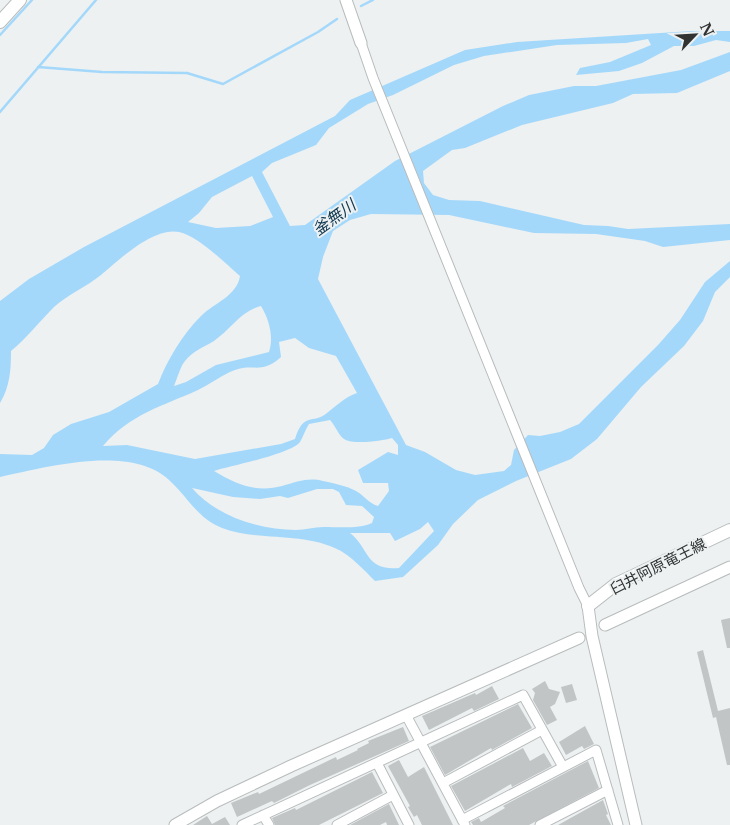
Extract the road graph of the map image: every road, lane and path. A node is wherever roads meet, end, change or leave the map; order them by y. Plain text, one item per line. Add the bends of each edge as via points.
1 (20, 0) edge
2 (346, 0) edge
3 (0, 22) edge
4 (361, 43) joint
5 (730, 530) edge
6 (730, 566) edge
7 (588, 606) junction
8 (605, 624) dead end
9 (579, 638) dead end
10 (406, 715) junction
11 (542, 730) junction
12 (421, 742) junction
13 (377, 763) junction
14 (562, 767) junction
15 (443, 784) junction
16 (608, 790) junction
17 (393, 794) junction
18 (263, 815) junction
19 (463, 822) edge
20 (175, 825) edge
21 (242, 825) edge
22 (268, 825) edge
23 (337, 825) edge
24 (410, 825) edge
25 (540, 825) edge
26 (618, 825) edge
27 (636, 825) edge

1 - 3 main road
2 - 4 street
4 - 7 street via 376,87
5 - 7 main road, 臼井阿原竜王線 via 616,584
6 - 8 street
7 - 27 street via 592,636
9 - 10 street
10 - 12 street
10 - 20 street via 240,790
11 - 12 street via 523,695
11 - 14 street
11 - 15 street
12 - 13 street
12 - 15 street
13 - 17 street
13 - 18 street
14 - 16 street via 596,750
14 - 19 street
15 - 19 street
16 - 25 street
16 - 26 street
17 - 23 street
17 - 24 street
18 - 21 street
18 - 22 street

